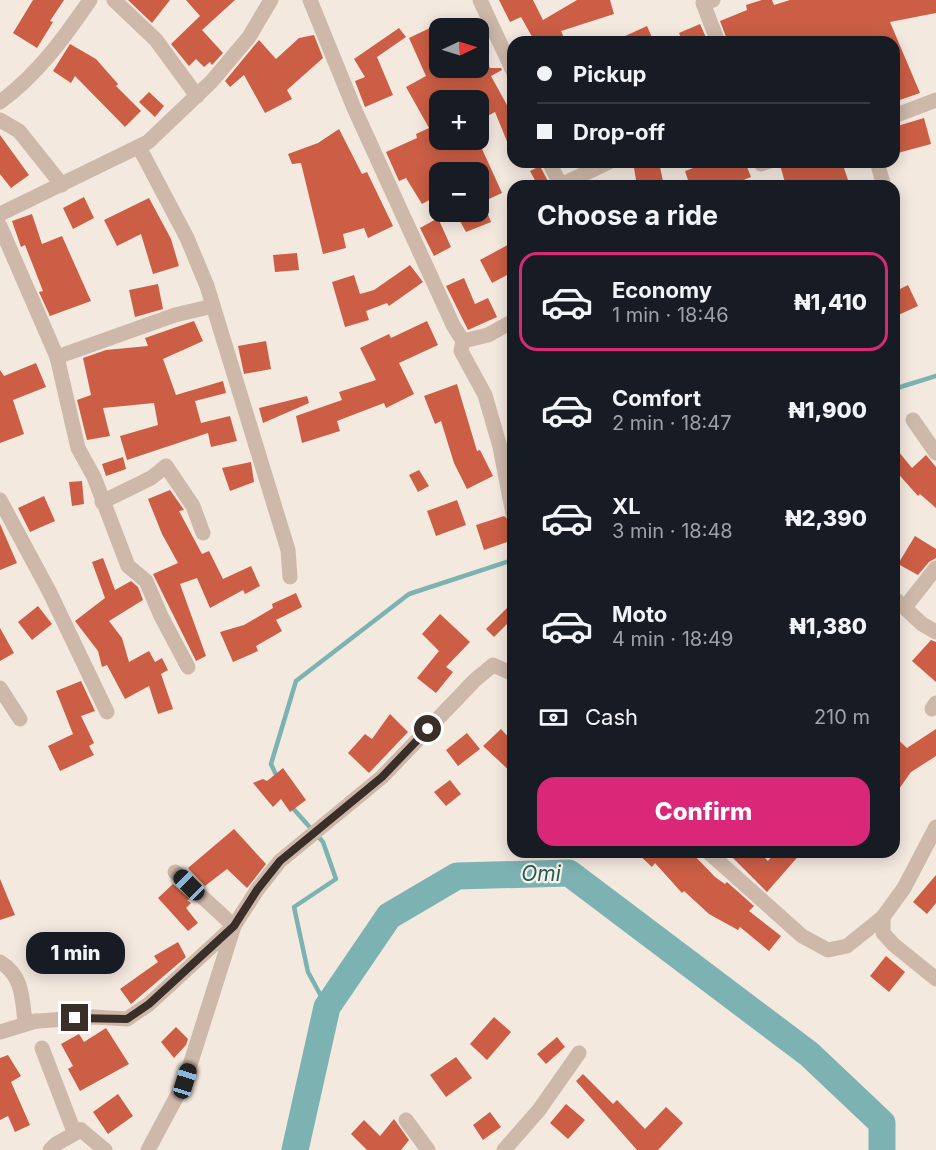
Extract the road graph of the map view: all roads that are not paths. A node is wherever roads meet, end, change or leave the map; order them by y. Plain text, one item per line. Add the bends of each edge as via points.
1 (90, 0) edge
2 (114, 0) edge
3 (271, 0) edge
4 (310, 0) edge
5 (480, 0) edge
6 (713, 0) edge
7 (716, 36) edge
8 (507, 58) edge
9 (197, 96) junction
10 (936, 100) edge
11 (0, 102) edge
12 (900, 114) edge
13 (0, 120) edge
14 (139, 147) junction
15 (597, 168) edge
16 (573, 180) edge
17 (62, 184) junction
18 (0, 214) edge
19 (0, 226) edge
20 (213, 306) junction
21 (507, 324) edge
22 (463, 341) junction
23 (57, 357) junction
24 (913, 420) dead end
25 (936, 453) edge
26 (507, 483) edge
27 (0, 500) edge
28 (102, 502) junction
29 (203, 533) dead end
30 (936, 568) edge
31 (290, 578) dead end
32 (900, 602) edge
33 (936, 632) edge
34 (188, 667) dead end
35 (507, 671) edge
36 (0, 688) edge
37 (107, 712) dead end
38 (20, 719) dead end
39 (936, 827) edge
40 (715, 858) edge
41 (175, 872) dead end
42 (883, 917) junction
43 (234, 926) junction
44 (0, 962) edge
45 (936, 979) edge
46 (36, 1021) junction
47 (0, 1032) edge
48 (42, 1048) dead end
49 (579, 1053) dead end
50 (406, 1120) dead end
51 (81, 1130) junction
52 (50, 1150) edge
53 (105, 1150) edge
54 (148, 1150) edge
55 (428, 1150) edge
56 (504, 1150) edge

1 - 11 street via 39,68
2 - 9 street via 156,40
3 - 9 street via 249,37
4 - 22 street via 354,108
5 - 8 street
6 - 7 street via 703,3
9 - 14 street
10 - 12 street
13 - 17 street via 19,131
14 - 17 street
14 - 20 street via 187,238
15 - 16 street
17 - 18 street
19 - 23 street
20 - 23 street via 175,315
20 - 31 street via 288,550
21 - 22 street via 488,335
22 - 26 street via 461,351 485,395
23 - 28 street via 78,448
24 - 25 street
27 - 37 street
28 - 29 street via 151,478 166,466 193,506
28 - 34 street via 128,566 146,581
30 - 32 street
32 - 33 street
35 - 43 street via 493,664 382,777 280,861
36 - 38 street
39 - 42 street via 904,888
40 - 42 street via 802,936 828,950 847,946
41 - 43 street
42 - 45 street via 883,933
43 - 46 street via 149,1004 127,1019
43 - 54 street via 185,1081
44 - 46 street via 10,968 19,982 25,1022
46 - 47 street
48 - 51 street via 73,1129
49 - 56 street via 539,1110
50 - 55 street
51 - 52 street
51 - 53 street

